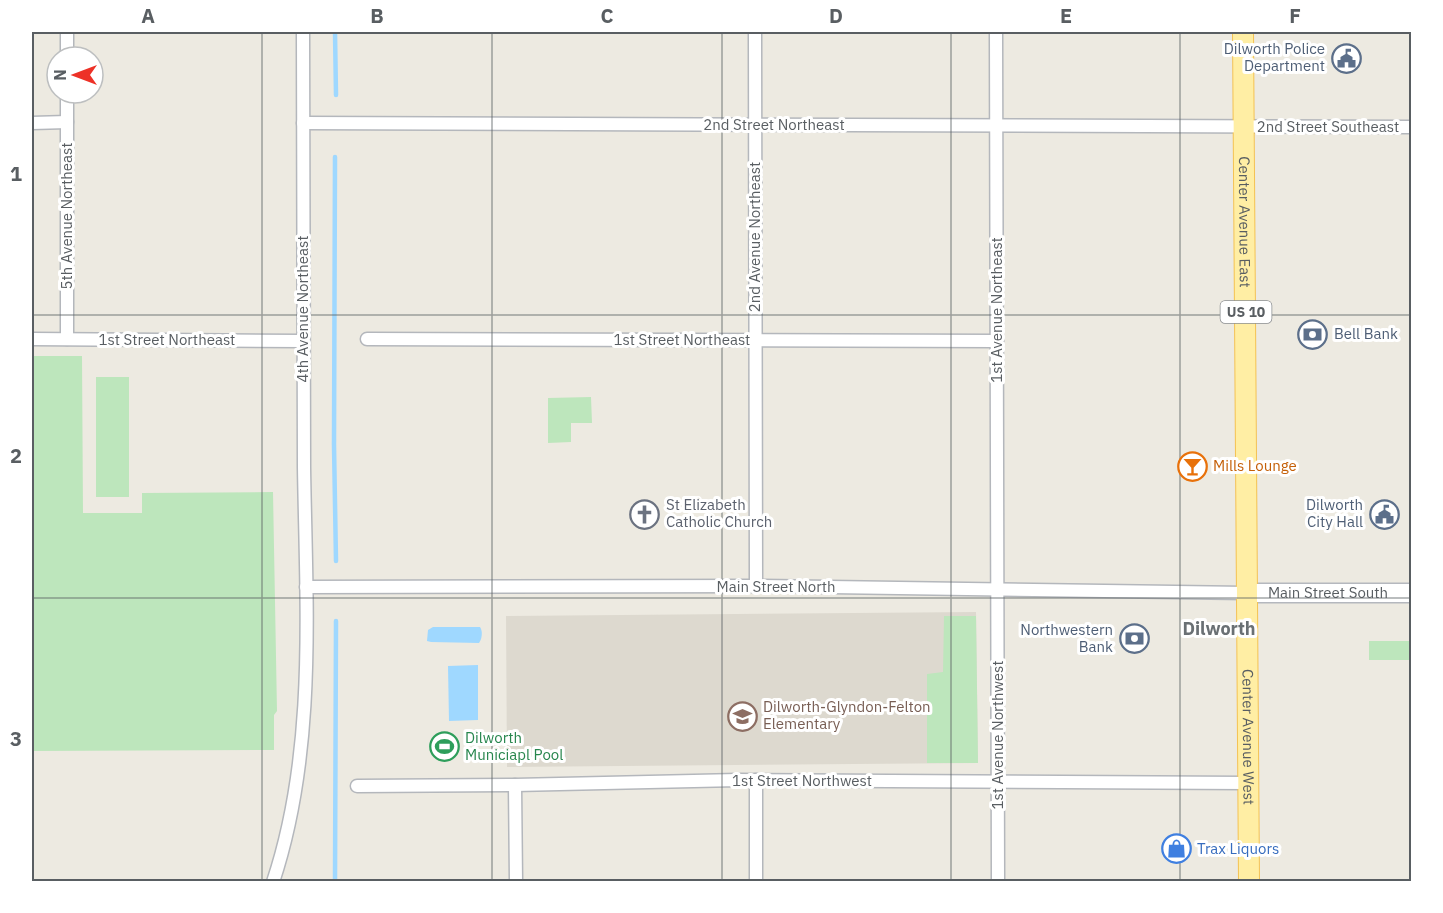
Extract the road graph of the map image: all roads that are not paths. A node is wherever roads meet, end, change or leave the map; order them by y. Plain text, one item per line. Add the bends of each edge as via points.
1 (303, 32) edge
2 (755, 32) edge
3 (996, 32) edge
4 (1244, 32) edge
5 (67, 105) edge
6 (67, 122) junction
7 (32, 123) edge
8 (303, 123) junction
9 (755, 125) junction
10 (996, 126) junction
11 (1244, 126) junction
12 (1412, 127) edge
13 (32, 339) edge
14 (67, 339) junction
15 (367, 339) dead end
16 (756, 340) junction
17 (303, 341) junction
18 (997, 341) junction
19 (756, 586) junction
20 (306, 587) junction
21 (998, 589) junction
22 (1246, 593) junction
23 (1412, 593) edge
24 (756, 780) junction
25 (998, 781) junction
26 (1248, 783) junction
27 (514, 785) junction
28 (357, 786) dead end
29 (273, 882) edge
30 (516, 882) edge
31 (756, 882) edge
32 (998, 882) edge
33 (1249, 882) edge

1 - 8 street, 4th Avenue Northeast
2 - 9 street, 2nd Avenue Northeast
3 - 10 street, 1st Avenue Northeast
4 - 11 main road, Center Avenue East / US 10
5 - 6 street, 5th Avenue Northeast
6 - 7 street
6 - 14 street, 5th Avenue Northeast
8 - 9 street, 2nd Street Northeast
8 - 17 street, 4th Avenue Northeast
9 - 10 street, 2nd Street Northeast
9 - 16 street, 2nd Avenue Northeast
10 - 11 street, 2nd Street Northeast
10 - 18 street, 1st Avenue Northeast
11 - 12 street, 2nd Street Southeast
11 - 22 main road, Center Avenue East / US 10
13 - 14 street, 1st Street Northeast
14 - 17 street, 1st Street Northeast
15 - 16 street, 1st Street Northeast
16 - 18 street, 1st Street Northeast
16 - 19 street, 2nd Avenue Northeast
17 - 20 street, 4th Avenue Northeast
18 - 21 street, 1st Avenue Northeast
19 - 20 street, Main Street North
19 - 21 street, Main Street North
20 - 29 street, 4th Avenue Northeast via 304,728 285,847
21 - 22 street, Main Street North
21 - 25 street, 1st Avenue Northwest
22 - 23 street, Main Street South
22 - 26 main road, Center Avenue West / US 10
24 - 25 street, 1st Street Northwest
24 - 27 street, 1st Street Northwest
24 - 31 street
25 - 26 street, 1st Street Northwest
25 - 32 street, 1st Avenue Northwest
26 - 33 main road, Center Avenue West / US 10
27 - 28 street, 1st Street Northwest
27 - 30 street

